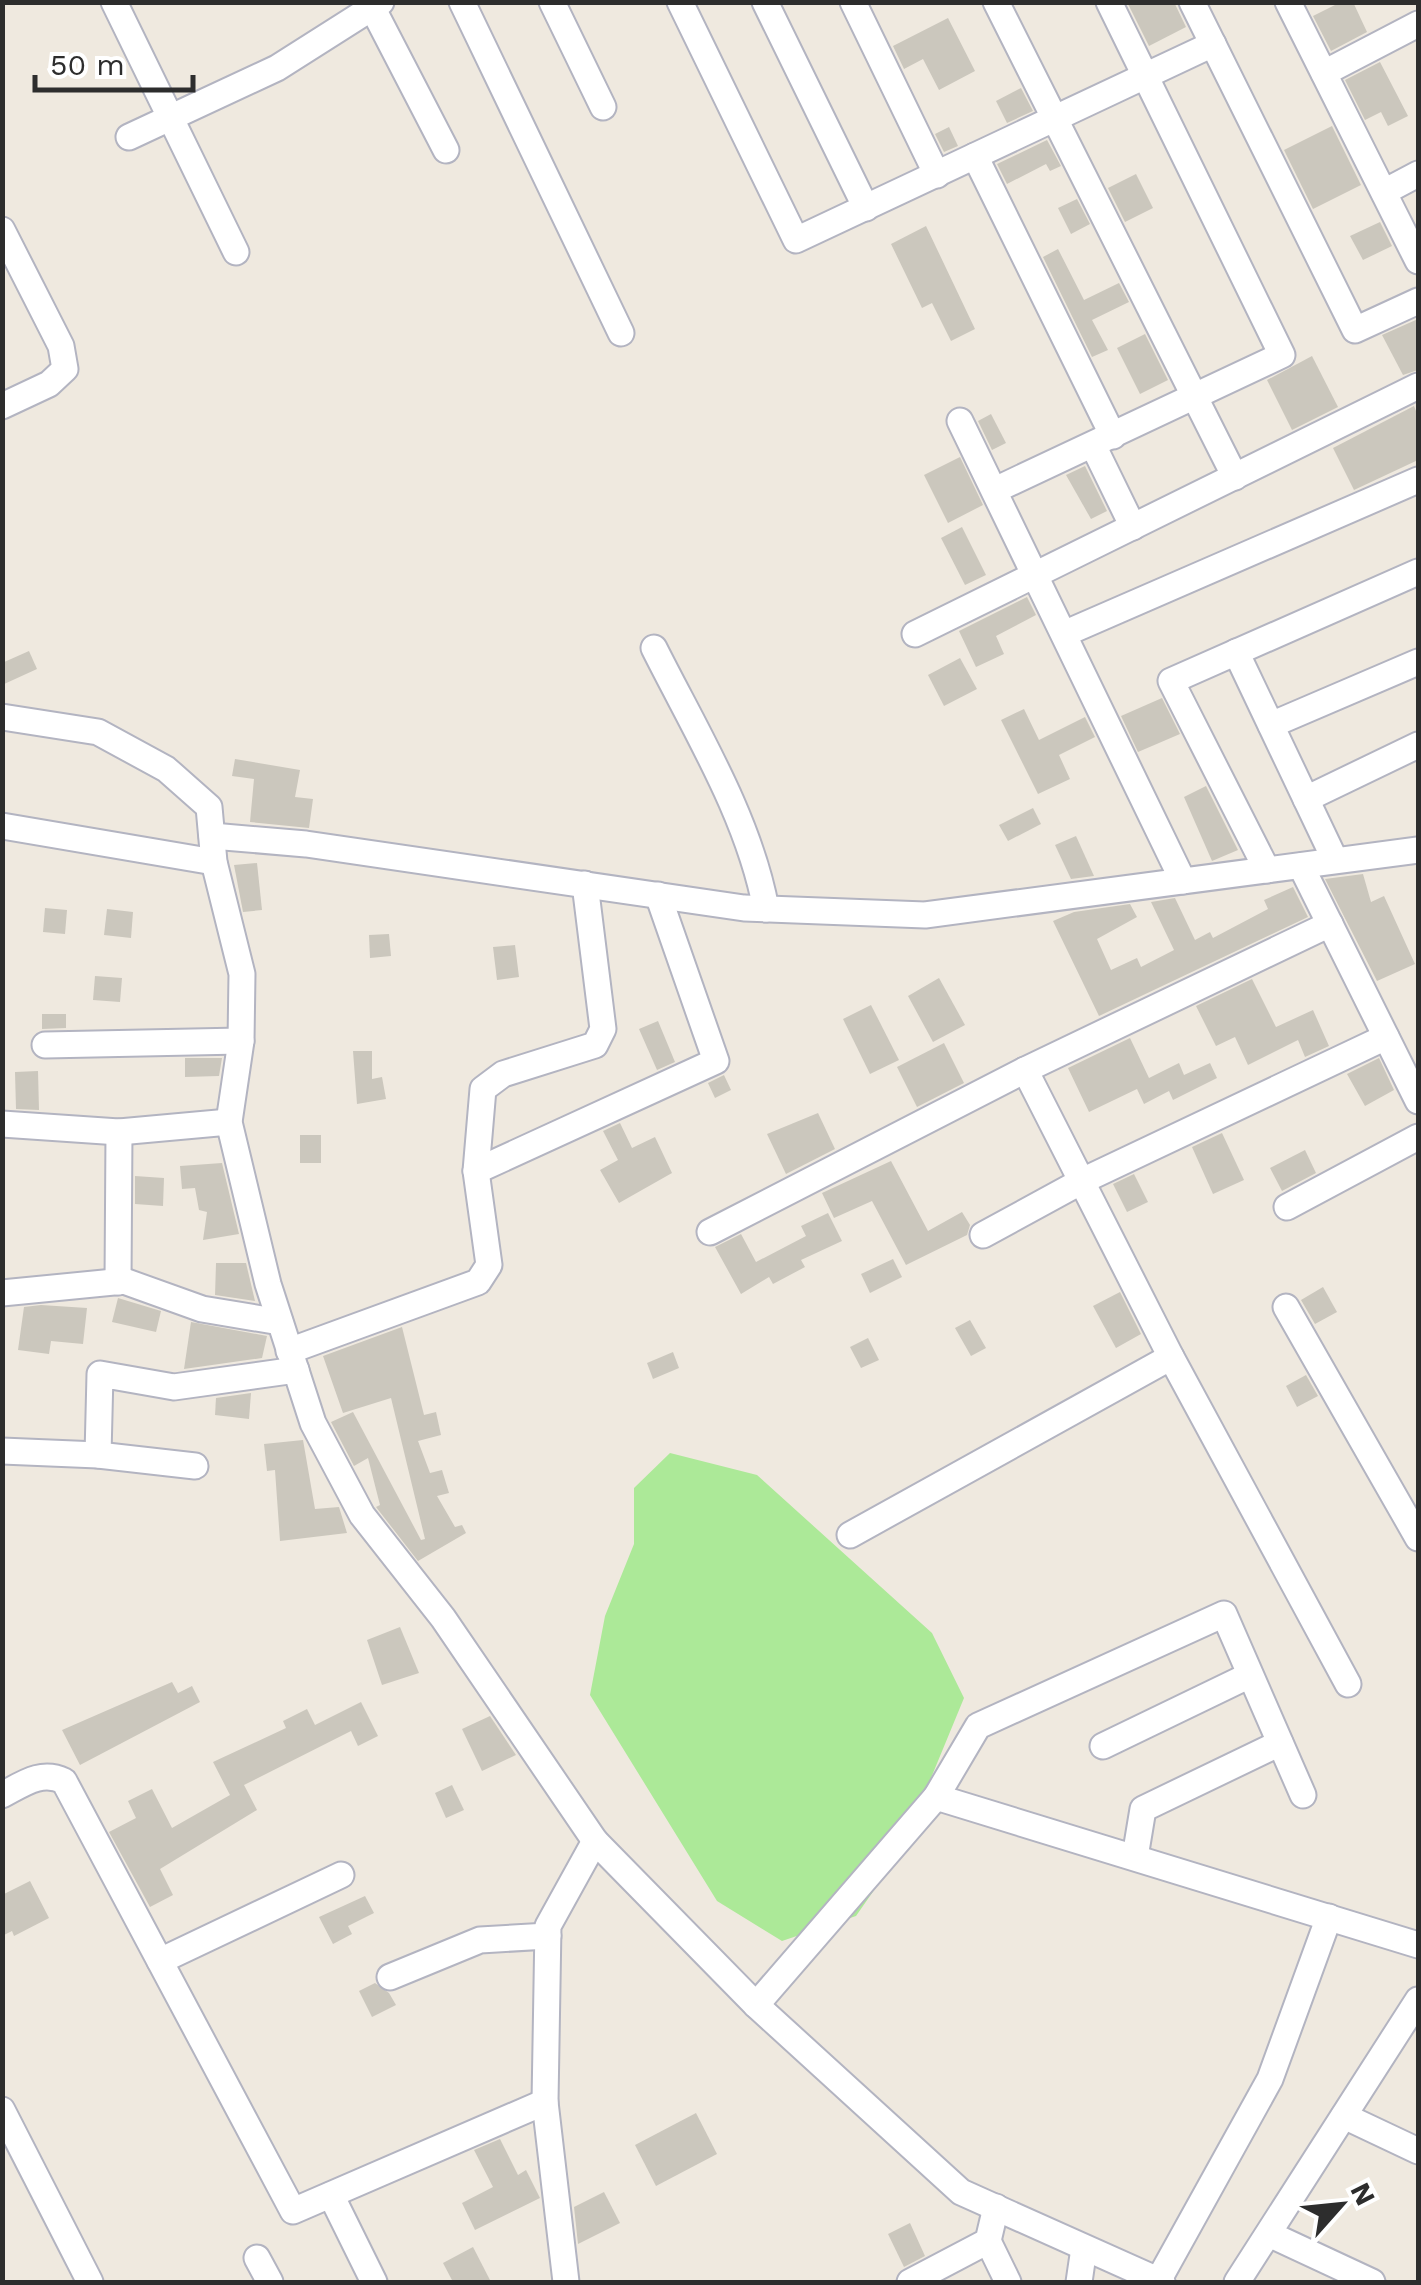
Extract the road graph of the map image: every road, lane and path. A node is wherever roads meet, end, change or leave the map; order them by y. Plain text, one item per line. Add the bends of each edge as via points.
1 (114, 2) edge
2 (462, 2) edge
3 (552, 2) edge
4 (680, 2) edge
5 (765, 2) edge
6 (853, 2) edge
7 (996, 2) edge
8 (1109, 2) edge
9 (1192, 2) edge
10 (1288, 2) edge
11 (376, 5) edge
12 (1418, 24) edge
13 (1212, 44) junction
14 (1324, 73) junction
15 (1146, 76) junction
16 (603, 107) dead end
17 (170, 117) junction
18 (1054, 119) junction
19 (129, 137) dead end
20 (446, 150) dead end
21 (975, 156) junction
22 (1418, 174) edge
23 (938, 175) junction
24 (1384, 192) junction
25 (866, 208) junction
26 (2, 230) edge
27 (236, 252) dead end
28 (1418, 261) edge
29 (1418, 301) edge
30 (621, 333) dead end
31 (1418, 386) edge
32 (1196, 397) junction
33 (2, 406) edge
34 (960, 421) dead end
35 (1103, 440) junction
36 (1235, 476) junction
37 (1418, 480) edge
38 (995, 490) junction
39 (1133, 527) junction
40 (1418, 572) edge
41 (1037, 574) junction
42 (1066, 633) junction
43 (915, 634) dead end
44 (654, 648) dead end
45 (1236, 652) junction
46 (1418, 662) edge
47 (2, 717) edge
48 (1271, 725) junction
49 (1418, 745) edge
50 (1306, 800) junction
51 (2, 826) edge
52 (213, 850) junction
53 (1417, 854) edge
54 (1335, 860) junction
55 (1301, 866) junction
56 (1267, 870) junction
57 (1183, 881) junction
58 (585, 884) junction
59 (658, 895) junction
60 (766, 908) junction
61 (1330, 924) junction
62 (1386, 1037) junction
63 (241, 1041) junction
64 (45, 1046) dead end
65 (1026, 1070) junction
66 (1418, 1101) edge
67 (229, 1122) junction
68 (2, 1124) edge
69 (119, 1132) junction
70 (1418, 1137) edge
71 (476, 1170) junction
72 (1082, 1181) junction
73 (1287, 1206) dead end
74 (710, 1232) dead end
75 (982, 1235) dead end
76 (118, 1282) junction
77 (2, 1293) edge
78 (1286, 1307) dead end
79 (280, 1322) junction
80 (1171, 1357) junction
81 (292, 1361) junction
82 (2, 1451) edge
83 (98, 1455) junction
84 (195, 1466) dead end
85 (1417, 1530) edge
86 (850, 1535) dead end
87 (1250, 1675) junction
88 (1348, 1684) dead end
89 (1280, 1743) junction
90 (1103, 1746) dead end
91 (1303, 1794) dead end
92 (2, 1796) edge
93 (936, 1797) junction
94 (596, 1841) junction
95 (1135, 1856) junction
96 (340, 1875) dead end
97 (1329, 1916) junction
98 (548, 1936) junction
99 (1418, 1945) edge
100 (160, 1961) junction
101 (390, 1977) dead end
102 (1418, 2000) edge
103 (756, 2004) junction
104 (545, 2102) junction
105 (2, 2110) edge
106 (1344, 2116) junction
107 (1418, 2151) edge
108 (331, 2195) junction
109 (996, 2207) junction
110 (1268, 2234) junction
111 (988, 2241) junction
112 (1084, 2248) junction
113 (257, 2258) dead end
114 (90, 2282) edge
115 (270, 2282) edge
116 (374, 2282) edge
117 (566, 2282) edge
118 (910, 2282) edge
119 (1008, 2282) edge
120 (1080, 2282) edge
121 (1160, 2282) edge
122 (1237, 2282) edge
123 (1372, 2282) edge

1 - 17 street
2 - 30 street
3 - 16 street
4 - 25 street via 796,240
5 - 25 street
6 - 23 street
7 - 18 street
8 - 15 street
9 - 13 street
10 - 14 street
11 - 17 street via 277,68
11 - 20 street
12 - 14 street
13 - 15 street
13 - 29 street via 1355,330
14 - 24 street
15 - 18 street
15 - 32 street via 1282,355
17 - 19 street
17 - 27 street
18 - 21 street
18 - 32 street
21 - 23 street
21 - 35 street
22 - 24 street
23 - 25 street
24 - 28 street
26 - 33 street via 61,346 65,370
31 - 36 street
32 - 35 street
32 - 36 street
34 - 38 street
35 - 38 street
35 - 39 street
36 - 39 street
37 - 42 street
38 - 41 street
39 - 41 street
40 - 45 street
41 - 42 street
41 - 43 street
42 - 57 street
44 - 60 street via 733,810
45 - 48 street
45 - 56 street via 1171,681
46 - 48 street
47 - 52 street via 98,732 166,768 210,807
48 - 50 street
49 - 50 street
50 - 54 street
51 - 52 street
52 - 58 street via 306,844
52 - 63 street via 242,974
53 - 54 street
54 - 55 street
55 - 56 street
55 - 61 street
56 - 57 street
57 - 60 street via 925,915
58 - 59 street
58 - 71 street via 603,1029 595,1045 503,1074 482,1088
59 - 60 street
59 - 71 street via 716,1060
61 - 62 street
61 - 65 street
62 - 66 street
62 - 72 street
63 - 64 street
63 - 67 street
65 - 72 street
65 - 74 street
67 - 69 street
67 - 79 street
68 - 69 street
69 - 76 street
70 - 73 street
71 - 81 street via 490,1265 478,1282
72 - 75 street
72 - 80 street
76 - 77 street
76 - 79 street via 202,1309
78 - 85 street
79 - 81 street
80 - 86 street
80 - 88 street
81 - 83 street via 174,1387 100,1374
81 - 94 street via 313,1424 362,1514 444,1618
82 - 83 street
83 - 84 street
87 - 89 street
87 - 90 street
87 - 93 street via 1224,1614 978,1726
89 - 91 street
89 - 95 street via 1143,1809
92 - 100 street via 36,1778 64,1781
93 - 95 street
93 - 103 street
94 - 98 street
94 - 103 street
95 - 97 street
96 - 100 street
97 - 99 street
97 - 121 street via 1270,2080
98 - 101 street via 480,1940
98 - 104 street
100 - 108 street via 293,2212
102 - 106 street
103 - 109 street via 961,2192
104 - 108 street
104 - 117 street
105 - 114 street
106 - 107 street
106 - 110 street
108 - 116 street
109 - 111 street
109 - 112 street
110 - 122 street
110 - 123 street
111 - 118 street
111 - 119 street
112 - 120 street
112 - 121 street
113 - 115 street

